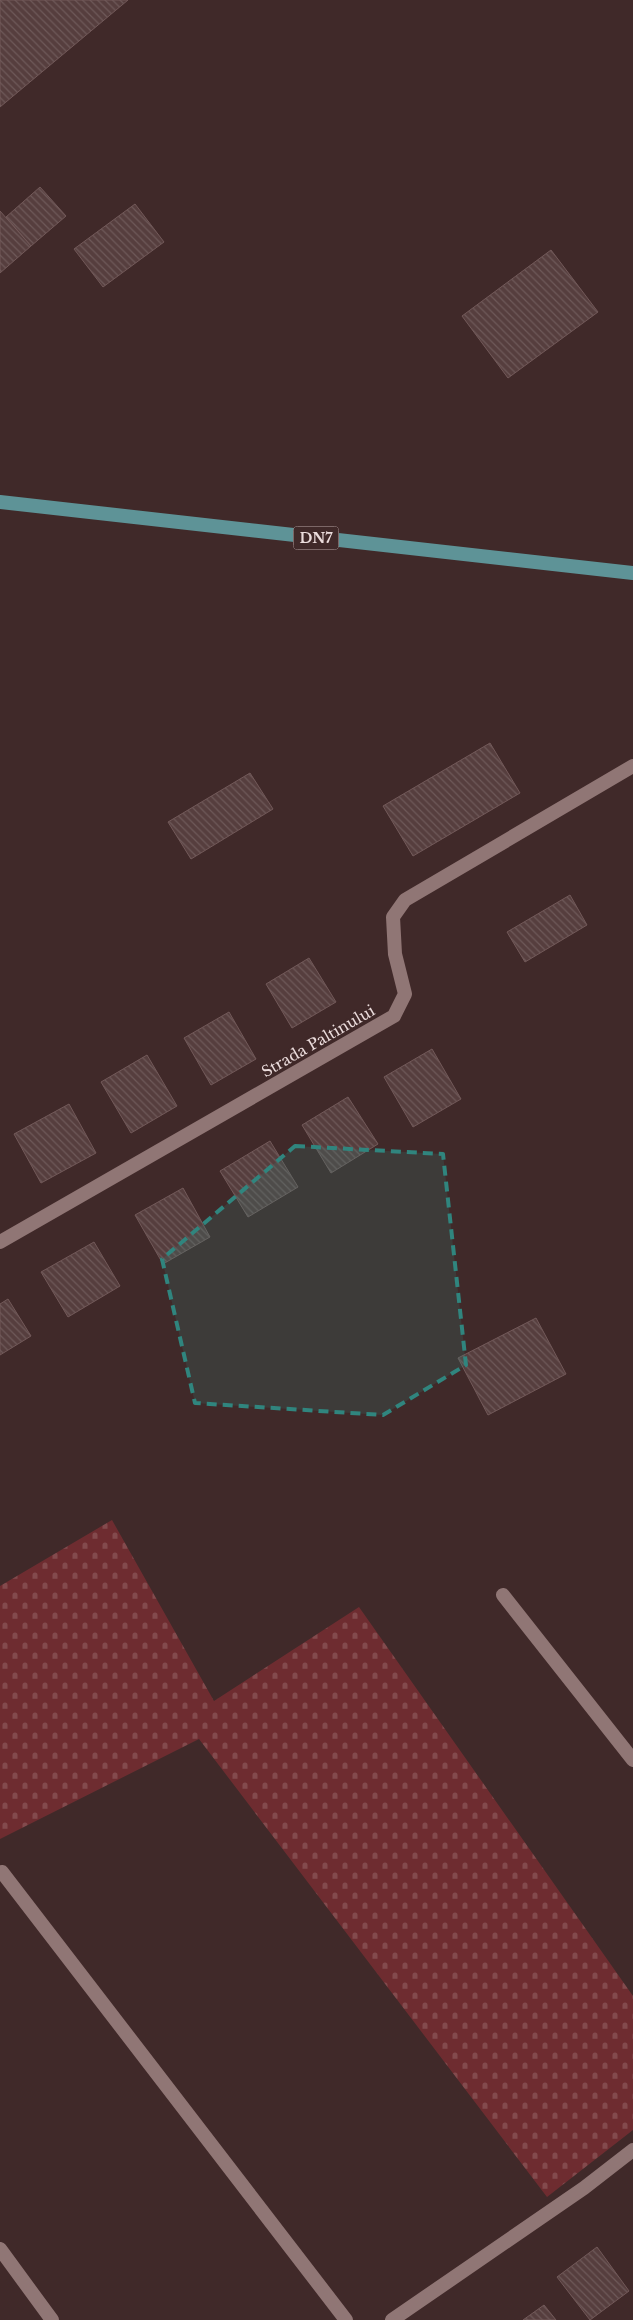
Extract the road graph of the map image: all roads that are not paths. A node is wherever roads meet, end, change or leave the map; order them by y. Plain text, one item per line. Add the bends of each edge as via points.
1 (0, 502) edge
2 (633, 573) edge
3 (633, 766) edge
4 (0, 1242) edge
5 (503, 1595) dead end
6 (633, 1760) edge
7 (2, 1872) dead end
8 (633, 2150) edge
9 (0, 2249) edge
10 (52, 2320) edge
11 (346, 2320) edge
12 (392, 2320) edge

1 - 2 main road, DN7
3 - 4 street, Strada Paltinului via 405,900 393,917 395,954 405,994 394,1016
5 - 6 street
7 - 11 street
8 - 12 street via 584,2188
9 - 10 street

